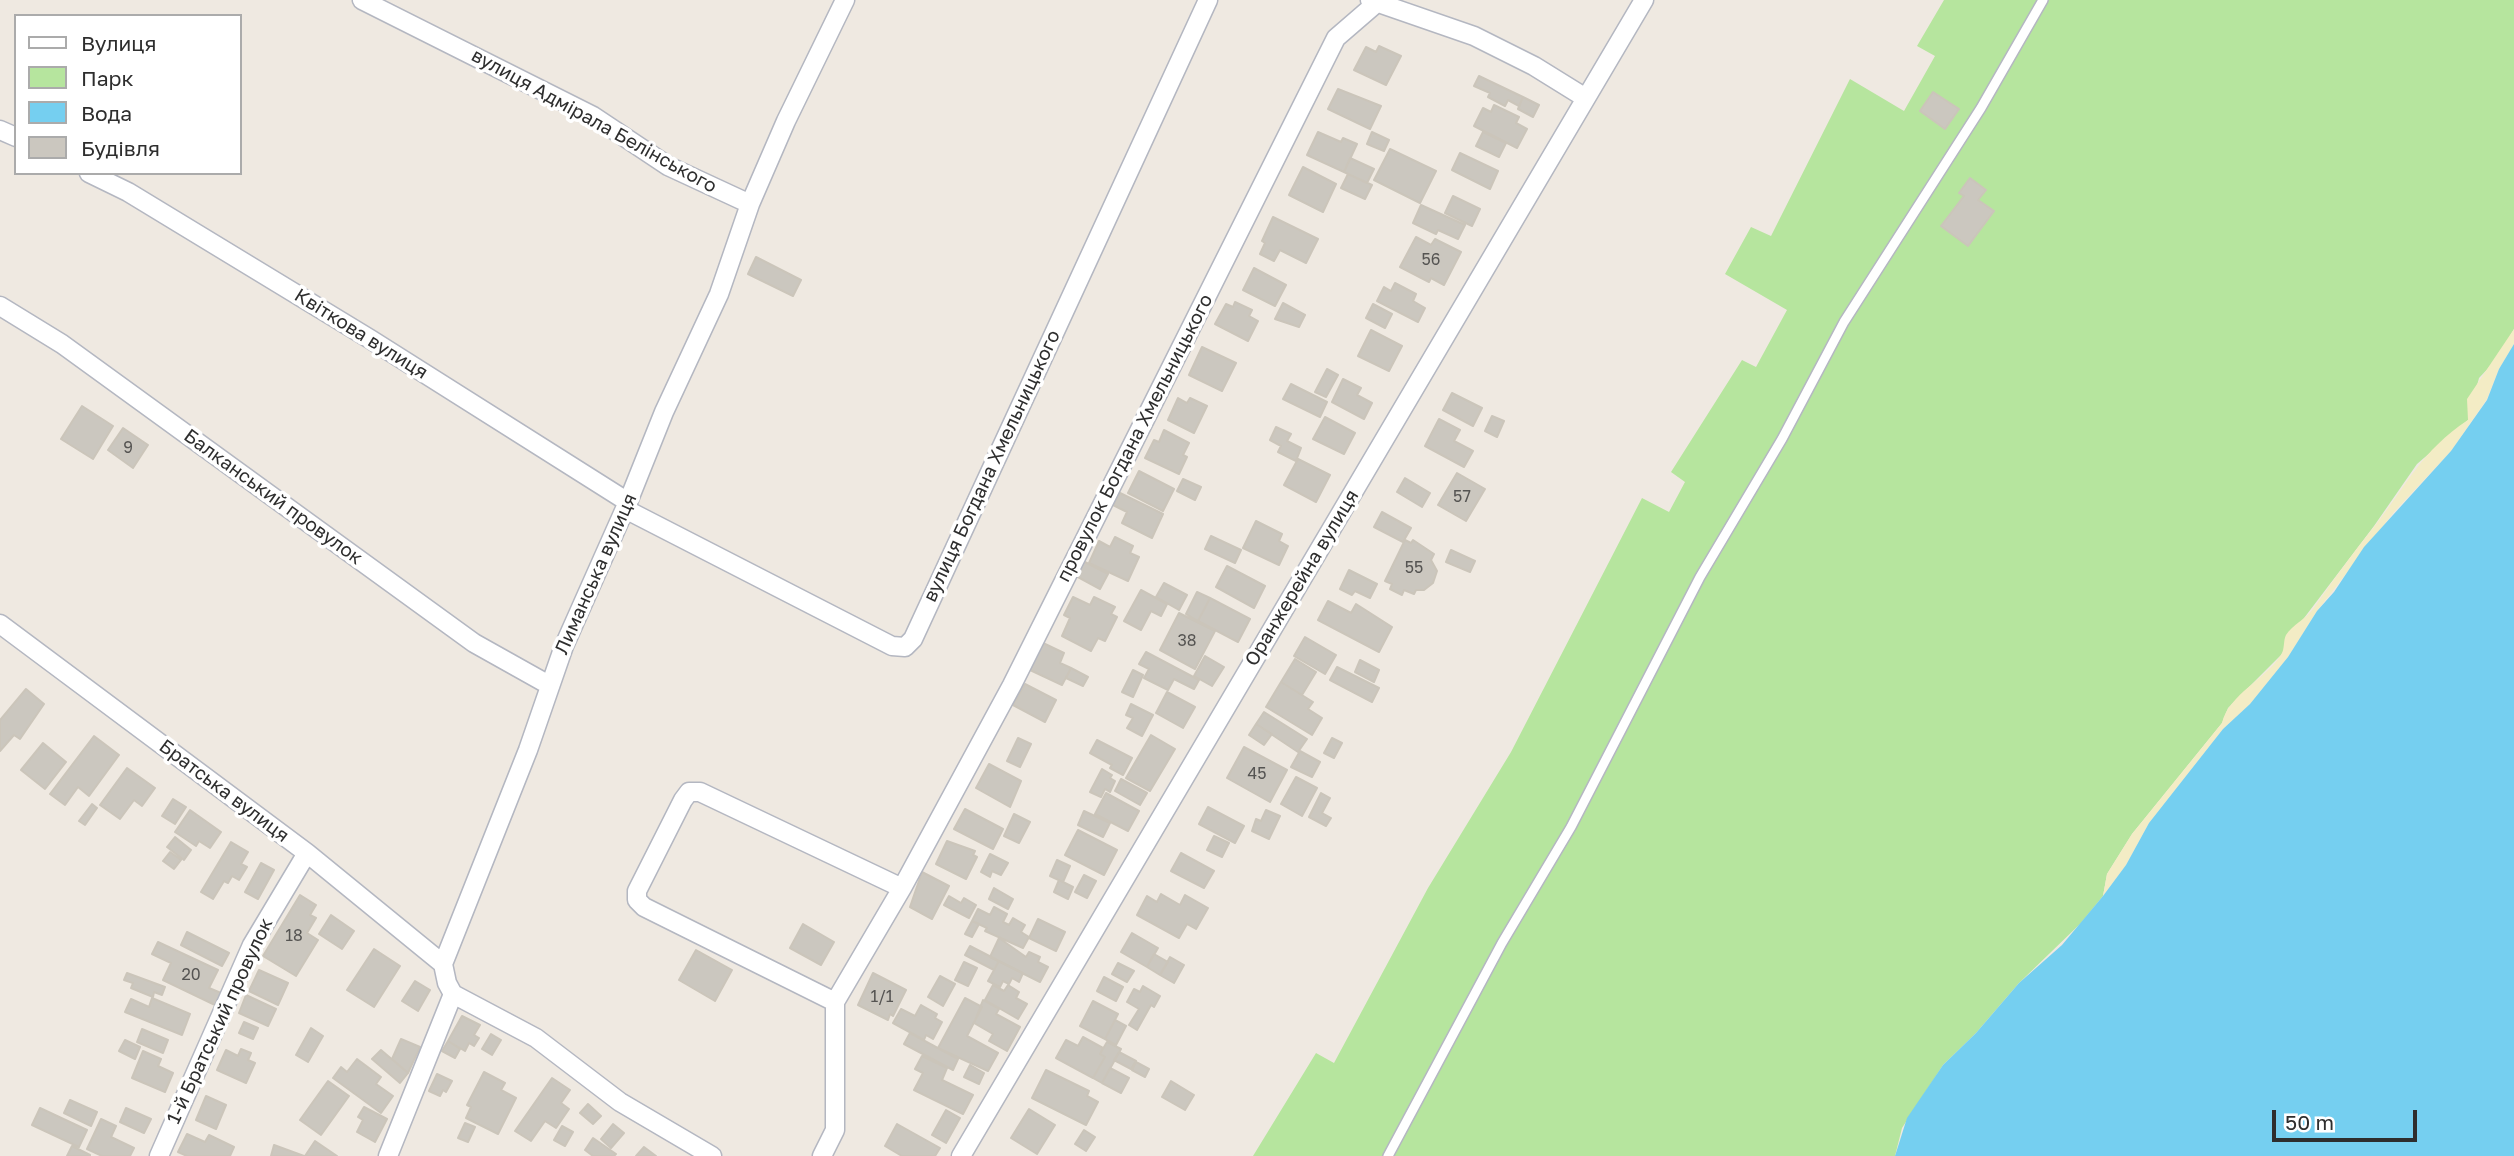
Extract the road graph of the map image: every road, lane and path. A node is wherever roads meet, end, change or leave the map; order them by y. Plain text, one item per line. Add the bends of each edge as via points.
1 (362, 0) edge
2 (845, 0) edge
3 (1209, 0) edge
4 (1644, 0) edge
5 (2043, 0) edge
6 (1376, 1) edge
7 (1584, 97) junction
8 (93, 175) edge
9 (750, 204) junction
10 (0, 306) edge
11 (627, 506) junction
12 (0, 624) edge
13 (549, 685) junction
14 (307, 853) junction
15 (902, 888) junction
16 (443, 964) junction
17 (453, 994) junction
18 (835, 1002) junction
19 (159, 1156) edge
20 (388, 1156) edge
21 (712, 1156) edge
22 (822, 1156) edge
23 (961, 1156) edge
24 (1388, 1156) edge

1 - 9 street, вулиця Адмірала Белінського via 593,117 668,166
2 - 9 street, Лиманська вулиця
3 - 11 street, вулиця Богдана Хмельницького via 913,639 905,647 892,646
4 - 7 street, Оранжерейна вулиця
5 - 24 lane via 1981,108 1864,288 1700,577 1571,827 1502,943
6 - 7 street via 1474,36
6 - 15 street, провулок Богдана Хмельницького via 1336,38 1012,685
7 - 23 street, Оранжерейна вулиця
8 - 11 street, Квіткова вулиця via 347,325
9 - 11 street, Лиманська вулиця via 719,294
10 - 13 street, Балканський провулок via 62,344 474,643
11 - 13 street, Лиманська вулиця
12 - 14 street, Братська вулиця
13 - 16 street, Лиманська вулиця via 524,761
14 - 16 street, Братська вулиця
14 - 19 street, 1-й Братський провулок via 247,954
15 - 18 street, провулок Богдана Хмельницького
15 - 18 street via 700,792 689,792 683,800 637,891 637,900
16 - 17 street
17 - 20 street
17 - 21 street via 536,1038 629,1108
18 - 22 street via 835,1130

